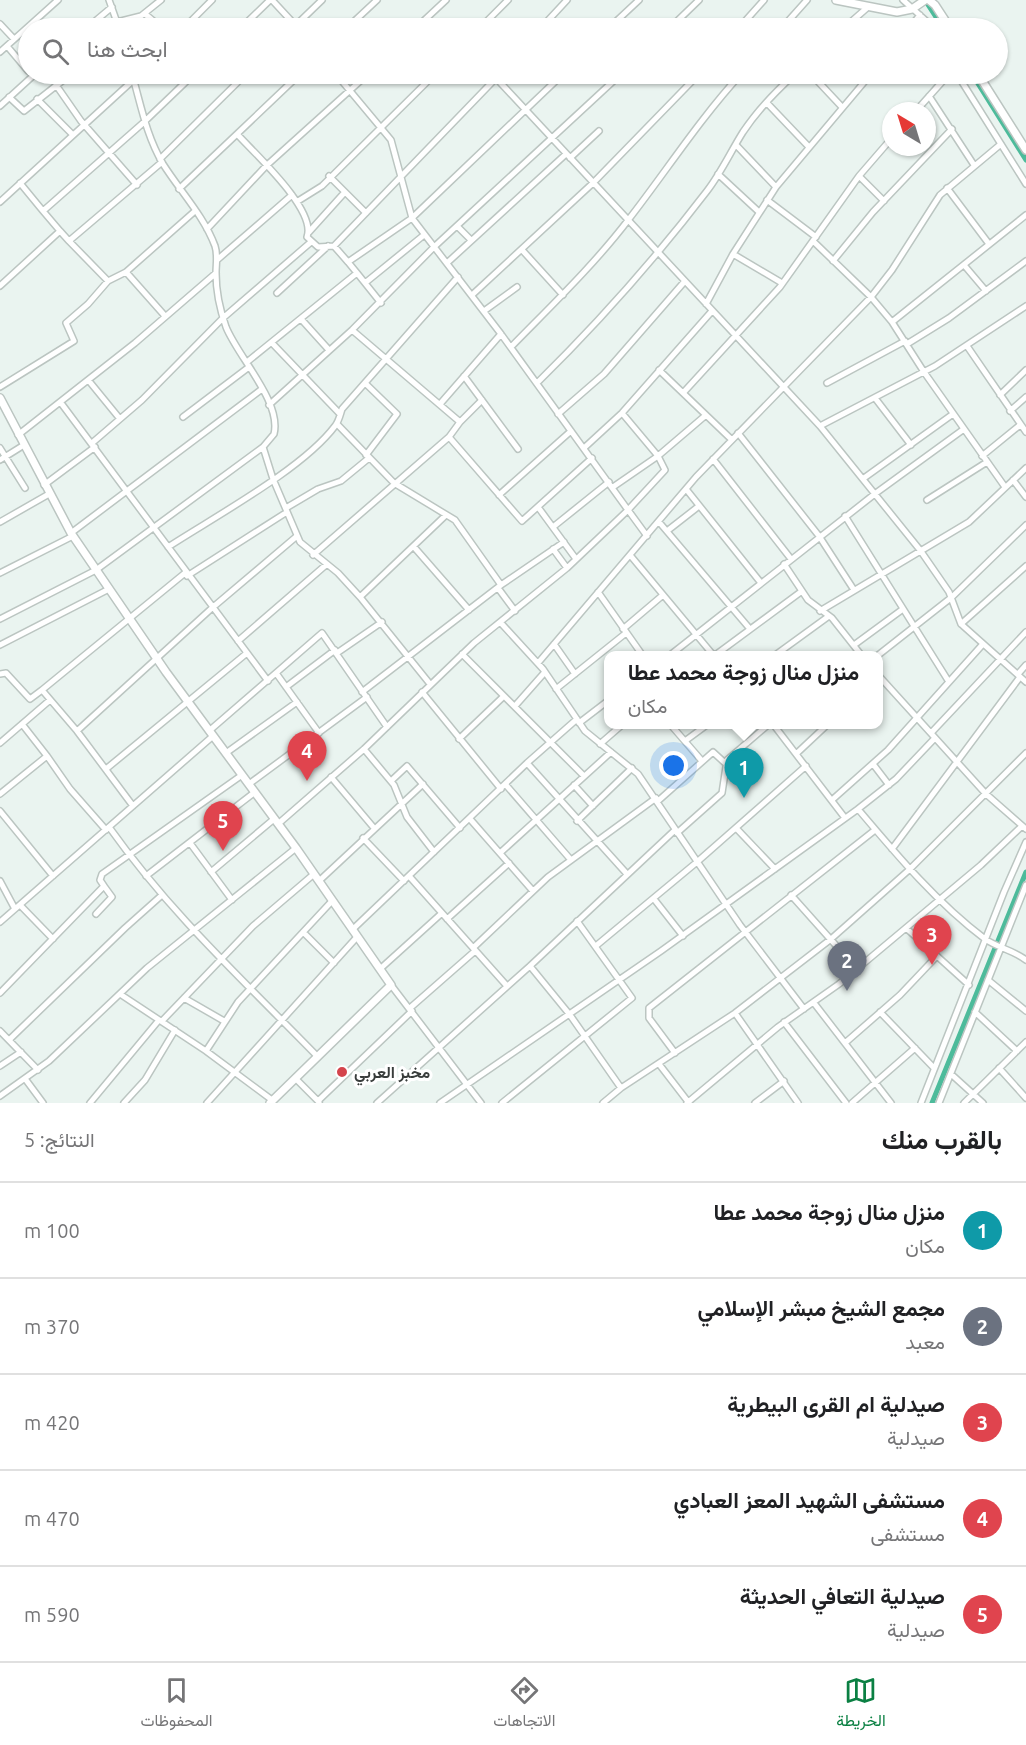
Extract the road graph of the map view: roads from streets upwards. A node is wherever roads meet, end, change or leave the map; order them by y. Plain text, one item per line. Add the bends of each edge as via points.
1 (58, 0) edge
2 (109, 0) edge
3 (161, 0) edge
4 (212, 0) edge
5 (271, 0) edge
6 (322, 0) edge
7 (377, 0) edge
8 (446, 0) edge
9 (508, 0) edge
10 (567, 0) edge
11 (639, 0) edge
12 (699, 0) edge
13 (765, 0) edge
14 (807, 0) edge
15 (836, 0) edge
16 (903, 0) edge
17 (927, 0) edge
18 (112, 7) junction
19 (868, 7) junction
20 (912, 9) junction
21 (144, 14) junction
22 (920, 15) junction
23 (38, 18) edge
24 (99, 18) edge
25 (116, 18) edge
26 (135, 18) edge
27 (149, 18) edge
28 (194, 18) edge
29 (252, 18) edge
30 (286, 18) edge
31 (305, 18) edge
32 (358, 18) edge
33 (427, 18) edge
34 (490, 18) edge
35 (550, 18) edge
36 (620, 18) edge
37 (680, 18) edge
38 (748, 18) edge
39 (791, 18) edge
40 (855, 18) edge
41 (917, 18) edge
42 (923, 18) edge
43 (942, 18) edge
44 (0, 24) edge
45 (18, 35) edge
46 (14, 39) junction
47 (7, 46) junction
48 (0, 52) edge
49 (18, 58) edge
50 (21, 84) edge
51 (126, 84) edge
52 (135, 84) edge
53 (184, 84) edge
54 (236, 84) edge
55 (290, 84) edge
56 (345, 84) edge
57 (357, 84) edge
58 (425, 84) edge
59 (490, 84) edge
60 (504, 84) edge
61 (552, 84) edge
62 (610, 84) edge
63 (689, 84) edge
64 (732, 84) edge
65 (785, 84) edge
66 (821, 84) edge
67 (861, 84) edge
68 (939, 84) edge
69 (963, 84) edge
70 (984, 84) edge
71 (56, 85) joint
72 (351, 90) junction
73 (928, 96) junction
74 (9, 97) junction
75 (37, 99) junction
76 (923, 102) edge
77 (766, 103) junction
78 (841, 105) junction
79 (0, 106) edge
80 (525, 110) junction
81 (143, 123) junction
82 (84, 124) junction
83 (381, 126) junction
84 (952, 129) junction
85 (599, 131) dead end
86 (237, 134) junction
87 (73, 135) junction
88 (551, 138) junction
89 (1001, 144) junction
90 (737, 146) junction
91 (808, 146) junction
92 (882, 150) edge
93 (1026, 150) edge
94 (110, 153) junction
95 (568, 156) junction
96 (161, 160) junction
97 (974, 165) junction
98 (266, 166) junction
99 (718, 174) junction
100 (400, 175) junction
101 (329, 176) junction
102 (859, 176) junction
103 (20, 183) junction
104 (593, 183) junction
105 (1026, 184) edge
106 (137, 185) junction
107 (776, 187) junction
108 (947, 188) junction
109 (179, 189) junction
110 (345, 192) junction
111 (292, 195) junction
112 (0, 200) edge
113 (767, 200) junction
114 (298, 201) junction
115 (884, 201) junction
116 (195, 211) junction
117 (44, 212) junction
118 (759, 212) junction
119 (366, 213) junction
120 (1026, 215) edge
121 (412, 218) junction
122 (628, 221) junction
123 (457, 226) junction
124 (207, 229) junction
125 (60, 231) junction
126 (309, 232) junction
127 (424, 235) junction
128 (814, 239) junction
129 (471, 240) junction
130 (69, 242) junction
131 (311, 242) junction
132 (989, 244) junction
133 (331, 245) junction
134 (434, 247) junction
135 (523, 251) junction
136 (658, 253) junction
137 (733, 254) junction
138 (217, 260) junction
139 (833, 261) junction
140 (1026, 261) edge
141 (348, 262) junction
142 (447, 263) junction
143 (964, 265) junction
144 (126, 272) junction
145 (216, 273) junction
146 (357, 273) junction
147 (458, 277) junction
148 (108, 281) junction
149 (685, 281) junction
150 (365, 283) junction
151 (782, 283) junction
152 (0, 286) edge
153 (517, 287) dead end
154 (986, 291) junction
155 (277, 292) dead end
156 (562, 295) junction
157 (472, 296) junction
158 (871, 297) junction
159 (381, 303) junction
160 (706, 304) junction
161 (1026, 306) edge
162 (484, 311) junction
163 (712, 311) junction
164 (165, 316) junction
165 (223, 318) junction
166 (301, 319) junction
167 (892, 322) junction
168 (352, 330) junction
169 (501, 334) junction
170 (736, 336) junction
171 (906, 342) junction
172 (272, 343) junction
173 (967, 346) junction
174 (511, 347) junction
175 (329, 350) junction
176 (386, 359) junction
177 (248, 364) junction
178 (659, 370) junction
179 (1026, 370) edge
180 (924, 372) junction
181 (302, 375) junction
182 (464, 376) junction
183 (88, 381) junction
184 (365, 383) junction
185 (537, 383) junction
186 (827, 383) dead end
187 (0, 387) edge
188 (783, 388) junction
189 (262, 389) junction
190 (683, 393) junction
191 (1000, 395) junction
192 (1026, 397) edge
193 (0, 398) edge
194 (875, 398) junction
195 (482, 400) junction
196 (61, 403) junction
197 (440, 404) junction
198 (269, 405) junction
199 (1010, 411) junction
200 (622, 413) junction
201 (340, 414) junction
202 (558, 414) junction
203 (953, 414) junction
204 (706, 415) junction
205 (183, 417) dead end
206 (120, 419) junction
207 (460, 422) junction
208 (337, 424) junction
209 (820, 426) junction
210 (1024, 427) edge
211 (964, 429) junction
212 (571, 431) junction
213 (738, 433) junction
214 (18, 435) junction
215 (449, 437) junction
216 (731, 439) junction
217 (24, 445) junction
218 (93, 445) junction
219 (910, 445) junction
220 (262, 447) junction
221 (0, 448) edge
222 (584, 448) junction
223 (518, 449) dead end
224 (367, 456) junction
225 (658, 456) junction
226 (982, 456) junction
227 (592, 458) junction
228 (3, 459) edge
229 (713, 459) junction
230 (987, 462) junction
231 (1026, 468) edge
232 (864, 478) junction
233 (273, 479) junction
234 (1013, 480) junction
235 (394, 483) junction
236 (44, 484) junction
237 (611, 484) junction
238 (1005, 487) junction
239 (25, 488) dead end
240 (686, 489) junction
241 (128, 492) junction
242 (876, 493) junction
243 (49, 494) junction
244 (499, 495) junction
245 (1026, 497) edge
246 (927, 500) dead end
247 (699, 506) junction
248 (538, 507) junction
249 (286, 510) junction
250 (628, 510) junction
251 (446, 515) junction
252 (845, 516) junction
253 (0, 522) edge
254 (659, 522) junction
255 (1026, 525) edge
256 (154, 527) junction
257 (553, 527) junction
258 (667, 531) junction
259 (72, 534) junction
260 (297, 536) junction
261 (646, 536) junction
262 (819, 536) junction
263 (564, 542) junction
264 (168, 547) junction
265 (414, 547) junction
266 (553, 549) junction
267 (920, 550) junction
268 (313, 555) junction
269 (630, 555) junction
270 (576, 559) junction
271 (791, 559) junction
272 (327, 564) junction
273 (784, 564) junction
274 (1026, 566) edge
275 (567, 568) junction
276 (96, 570) junction
277 (0, 573) edge
278 (882, 573) junction
279 (186, 574) junction
280 (761, 583) junction
281 (499, 587) junction
282 (109, 589) junction
283 (854, 590) junction
284 (802, 591) junction
285 (598, 592) junction
286 (663, 595) junction
287 (360, 597) junction
288 (952, 597) junction
289 (730, 607) junction
290 (212, 608) junction
291 (903, 609) junction
292 (469, 610) junction
293 (515, 611) junction
294 (820, 611) junction
295 (829, 616) junction
296 (129, 618) junction
297 (0, 619) edge
298 (382, 622) junction
299 (500, 622) junction
300 (961, 624) junction
301 (914, 627) junction
302 (750, 629) junction
303 (625, 631) junction
304 (1026, 632) edge
305 (696, 635) junction
306 (238, 641) junction
307 (554, 644) junction
308 (983, 644) junction
309 (0, 645) edge
310 (854, 645) junction
311 (639, 651) edge
312 (675, 651) edge
313 (710, 651) edge
314 (721, 651) edge
315 (781, 651) edge
316 (858, 651) edge
317 (883, 651) edge
318 (336, 652) junction
319 (247, 653) junction
320 (462, 654) junction
321 (156, 657) junction
322 (410, 657) junction
323 (1001, 659) junction
324 (538, 663) junction
325 (1026, 665) edge
326 (545, 672) junction
327 (0, 674) edge
328 (276, 674) junction
329 (575, 674) junction
330 (1019, 676) junction
331 (883, 680) edge
332 (268, 681) junction
333 (949, 682) junction
334 (1026, 682) edge
335 (429, 684) junction
336 (286, 687) junction
337 (556, 689) junction
338 (42, 690) junction
339 (363, 692) junction
340 (422, 692) junction
341 (504, 696) junction
342 (367, 698) junction
343 (50, 700) junction
344 (187, 702) junction
345 (297, 702) junction
346 (604, 703) edge
347 (515, 706) junction
348 (918, 719) junction
349 (578, 721) junction
350 (22, 724) junction
351 (387, 727) junction
352 (617, 729) edge
353 (674, 729) edge
354 (701, 729) edge
355 (765, 729) edge
356 (775, 729) edge
357 (823, 729) edge
358 (77, 730) junction
359 (319, 733) junction
360 (211, 734) junction
361 (933, 736) junction
362 (459, 739) junction
363 (551, 741) junction
364 (685, 741) junction
365 (0, 743) edge
366 (600, 744) junction
367 (364, 748) junction
368 (611, 752) junction
369 (226, 753) junction
370 (1026, 753) edge
371 (796, 754) junction
372 (47, 756) junction
373 (702, 761) junction
374 (958, 762) junction
375 (527, 763) junction
376 (725, 763) junction
377 (873, 764) junction
378 (806, 766) junction
379 (632, 768) junction
380 (106, 769) junction
381 (242, 775) junction
382 (584, 776) junction
383 (331, 777) junction
384 (391, 781) junction
385 (249, 784) junction
386 (423, 784) junction
387 (574, 785) junction
388 (889, 785) junction
389 (503, 787) junction
390 (255, 792) junction
391 (0, 794) edge
392 (986, 794) junction
393 (559, 800) junction
394 (657, 800) junction
395 (832, 800) junction
396 (402, 804) junction
397 (133, 806) junction
398 (593, 806) junction
399 (858, 809) junction
400 (0, 811) edge
401 (845, 818) junction
402 (470, 819) junction
403 (537, 820) junction
404 (276, 821) junction
405 (577, 821) junction
406 (107, 828) junction
407 (374, 828) junction
408 (460, 828) junction
409 (736, 828) junction
410 (1024, 828) edge
411 (875, 830) junction
412 (676, 831) junction
413 (363, 838) junction
414 (596, 841) junction
415 (1026, 842) edge
416 (190, 843) junction
417 (296, 848) junction
418 (892, 849) junction
419 (434, 852) junction
420 (500, 853) junction
421 (129, 855) junction
422 (571, 860) junction
423 (698, 862) junction
424 (509, 863) junction
425 (775, 869) junction
426 (910, 869) junction
427 (211, 872) junction
428 (627, 873) junction
429 (53, 876) junction
430 (146, 876) junction
431 (409, 876) junction
432 (316, 878) junction
433 (0, 881) edge
434 (404, 881) junction
435 (1026, 885) edge
436 (104, 886) junction
437 (533, 891) junction
438 (162, 895) junction
439 (791, 895) junction
440 (654, 899) junction
441 (941, 899) junction
442 (232, 900) junction
443 (332, 901) junction
444 (727, 904) junction
445 (20, 905) junction
446 (15, 909) junction
447 (442, 913) junction
448 (96, 914) dead end
449 (447, 919) junction
450 (578, 921) junction
451 (0, 922) edge
452 (906, 928) junction
453 (352, 930) junction
454 (745, 931) junction
455 (193, 932) junction
456 (303, 932) junction
457 (683, 936) junction
458 (357, 937) junction
459 (52, 939) junction
460 (831, 939) junction
461 (988, 941) junction
462 (597, 945) junction
463 (1001, 947) junction
464 (474, 950) junction
465 (1014, 950) junction
466 (1026, 951) edge
467 (937, 956) junction
468 (220, 959) junction
469 (1026, 960) edge
470 (334, 963) junction
471 (530, 966) junction
472 (380, 969) junction
473 (857, 969) junction
474 (621, 978) junction
475 (782, 979) junction
476 (988, 980) junction
477 (391, 985) junction
478 (969, 985) junction
479 (507, 986) junction
480 (250, 988) junction
481 (0, 993) edge
482 (120, 994) junction
483 (184, 998) junction
484 (814, 1004) junction
485 (804, 1009) junction
486 (411, 1010) junction
487 (1026, 1010) edge
488 (880, 1012) junction
489 (975, 1012) junction
490 (735, 1013) junction
491 (570, 1015) junction
492 (282, 1019) junction
493 (160, 1021) junction
494 (224, 1021) junction
495 (784, 1022) junction
496 (175, 1030) junction
497 (0, 1031) edge
498 (585, 1036) junction
499 (9, 1040) junction
500 (1026, 1042) edge
501 (845, 1043) junction
502 (757, 1044) junction
503 (439, 1047) junction
504 (915, 1048) junction
505 (206, 1051) junction
506 (1017, 1051) junction
507 (21, 1052) junction
508 (675, 1053) junction
509 (317, 1056) junction
510 (659, 1064) junction
511 (0, 1066) edge
512 (934, 1068) junction
513 (999, 1068) junction
514 (38, 1070) junction
515 (236, 1074) junction
516 (951, 1074) junction
517 (295, 1078) junction
518 (26, 1080) junction
519 (784, 1081) junction
520 (875, 1083) junction
521 (467, 1084) junction
522 (621, 1088) junction
523 (973, 1093) junction
524 (0, 1096) edge
525 (1026, 1097) edge
526 (41, 1102) edge
527 (271, 1102) edge
528 (319, 1102) edge
529 (479, 1102) edge
530 (90, 1103) edge
531 (124, 1103) edge
532 (207, 1103) edge
533 (376, 1103) edge
534 (440, 1103) edge
535 (502, 1103) edge
536 (603, 1103) edge
537 (688, 1103) edge
538 (755, 1103) edge
539 (798, 1103) edge
540 (846, 1103) edge
541 (852, 1103) edge
542 (891, 1103) edge
543 (921, 1103) edge
544 (939, 1103) edge
545 (964, 1103) edge
546 (983, 1103) edge
547 (1020, 1103) edge

1 - 23 street
2 - 18 street
3 - 21 street
4 - 28 street
5 - 29 street
5 - 30 street
6 - 31 street
7 - 32 street
8 - 33 street
9 - 34 street
10 - 35 street
11 - 36 street
12 - 37 street
13 - 38 street
14 - 39 street
15 - 19 street
16 - 20 street
17 - 20 street
17 - 43 street
18 - 24 street
18 - 25 street
19 - 20 street via 897,12
19 - 40 street
20 - 22 street
21 - 26 street
21 - 27 street
22 - 41 street
22 - 42 street
44 - 46 street
45 - 46 street
46 - 47 street
47 - 48 street
47 - 49 street
50 - 74 street
51 - 82 street
52 - 81 street
53 - 81 street
54 - 96 street
55 - 86 street
56 - 72 street
57 - 72 street
58 - 83 street
59 - 100 street
60 - 80 street
61 - 80 street
62 - 88 street
63 - 104 street
64 - 122 street via 699,121
65 - 77 street
66 - 78 street
67 - 78 street
68 - 73 street
69 - 89 street
70 - 93 street
71 - 75 street
71 - 82 street
72 - 83 street
72 - 98 street
73 - 76 street
73 - 84 street
74 - 75 street via 24,111
74 - 79 street
75 - 87 street
77 - 90 street
77 - 91 street
78 - 91 street
80 - 88 street
80 - 121 street
81 - 94 street
81 - 96 street
82 - 87 street
82 - 94 street
83 - 100 street via 394,147
83 - 101 street
84 - 97 street
84 - 115 street
85 - 95 street
86 - 98 street
86 - 109 street
87 - 103 street
88 - 95 street
88 - 123 street
89 - 97 street
89 - 105 street
90 - 99 street
90 - 107 street
91 - 107 street
92 - 102 street
94 - 106 street
94 - 117 street
95 - 104 street
95 - 129 street
96 - 106 street
96 - 109 street
97 - 108 street
98 - 111 street
98 - 124 street
99 - 118 street
99 - 136 street
100 - 119 street
100 - 121 street
101 - 110 street
101 - 114 street via 322,186
102 - 115 street
102 - 128 street
103 - 112 street
103 - 117 street
104 - 122 street
104 - 135 street
106 - 130 street
107 - 113 street
108 - 132 street
108 - 158 street
109 - 116 street
110 - 119 street
110 - 126 street
111 - 114 street
111 - 138 street
113 - 118 street
113 - 128 street
114 - 126 street
115 - 139 street
116 - 124 street
116 - 144 street
117 - 125 street
118 - 137 street
119 - 133 street
120 - 132 street
121 - 127 street
121 - 141 street
122 - 136 street
122 - 156 street
123 - 129 street
123 - 134 street
124 - 138 street
125 - 130 street
125 - 152 street
126 - 131 street
127 - 134 street
127 - 150 street
128 - 139 street
128 - 151 street
129 - 142 street
130 - 148 street
131 - 133 street via 318,247
131 - 165 street
132 - 143 street
133 - 141 street
133 - 155 street
134 - 142 street
134 - 159 street
135 - 156 street
135 - 157 street
136 - 149 street
136 - 185 street via 607,313
137 - 151 street
137 - 160 street
138 - 145 street
139 - 158 street
140 - 154 street
141 - 146 street
142 - 147 street
143 - 154 street
143 - 167 street
144 - 148 street
144 - 164 street
145 - 164 street
145 - 165 street
146 - 150 street
146 - 166 street
147 - 157 street
147 - 176 street
148 - 187 street via 66,323 74,341
149 - 160 street
149 - 202 street via 604,374
150 - 159 street
151 - 170 street
153 - 162 street
154 - 171 street
156 - 174 street
157 - 162 street
158 - 167 street
158 - 188 street
159 - 168 street
160 - 163 street
161 - 173 street
162 - 169 street
163 - 170 street
163 - 178 street
164 - 183 street
165 - 177 street
165 - 206 street
166 - 172 street
166 - 175 street
167 - 171 street
168 - 175 street
168 - 176 street
169 - 174 street
169 - 182 street
170 - 188 street
170 - 190 street
171 - 180 street
171 - 186 street
172 - 177 street
172 - 181 street
173 - 180 street
173 - 191 street
174 - 185 street
175 - 181 street
176 - 184 street
176 - 197 street
177 - 189 street
177 - 205 street
178 - 190 street
178 - 200 street
179 - 191 street
180 - 194 street
180 - 203 street
181 - 198 street
181 - 201 street
182 - 195 street
182 - 197 street
183 - 196 street
183 - 206 street
184 - 201 street
184 - 224 street via 397,414
185 - 202 street
188 - 209 street
188 - 213 street
189 - 198 street
189 - 241 street
190 - 204 street
191 - 199 street
192 - 199 street
193 - 214 street
194 - 209 street
194 - 219 street
195 - 207 street
195 - 223 street
196 - 214 street
196 - 218 street
197 - 207 street
198 - 220 street via 275,429
199 - 210 street
200 - 222 street
200 - 225 street
201 - 208 street
202 - 212 street
203 - 211 street
203 - 219 street
204 - 216 street
204 - 225 street
206 - 218 street
207 - 215 street
208 - 224 street
208 - 233 street
209 - 232 street
210 - 226 street
211 - 226 street
211 - 242 street
212 - 222 street
212 - 244 street
213 - 216 street
213 - 262 street
214 - 217 street
215 - 235 street
215 - 244 street
216 - 229 street
217 - 228 street
217 - 236 street
218 - 236 street
218 - 241 street
219 - 232 street
220 - 233 street
220 - 256 street
221 - 228 street
222 - 227 street
224 - 235 street
224 - 249 street via 341,481 318,489
225 - 237 street
225 - 250 street via 664,472
226 - 230 street
227 - 237 street
227 - 248 street
228 - 239 street
229 - 240 street
229 - 271 street
230 - 238 street
230 - 246 street
231 - 234 street
232 - 242 street
233 - 249 street
233 - 264 street
234 - 238 street
234 - 245 street
235 - 251 street
235 - 268 street
236 - 243 street
237 - 250 street
237 - 257 street
238 - 267 street via 969,522
240 - 247 street
240 - 254 street
241 - 256 street
241 - 259 street
242 - 252 street
242 - 267 street
243 - 253 street
243 - 259 street
244 - 248 street via 522,521
247 - 258 street
247 - 280 street
248 - 257 street
249 - 260 street
249 - 279 street
250 - 261 street
250 - 270 street
251 - 265 street
251 - 281 street via 460,525
252 - 262 street
252 - 278 street
254 - 258 street
254 - 261 street
255 - 288 street
256 - 264 street
256 - 276 street
257 - 263 street
258 - 289 street
259 - 276 street
259 - 277 street
260 - 268 street
260 - 290 street
261 - 269 street
262 - 271 street
262 - 283 street
263 - 266 street
263 - 270 street
264 - 279 street
265 - 287 street
265 - 292 street
266 - 275 street
266 - 281 street
267 - 278 street
267 - 288 street
268 - 272 street
269 - 285 street
269 - 286 street
270 - 275 street
271 - 273 street
272 - 287 street
272 - 306 street
273 - 280 street
273 - 284 street
274 - 300 street
275 - 293 street
276 - 282 street
276 - 297 street
278 - 283 street
278 - 291 street
279 - 290 street
279 - 296 street
280 - 289 street
281 - 292 street
281 - 293 street
282 - 296 street
282 - 309 street
283 - 294 street
284 - 294 street
284 - 302 street
285 - 303 street
285 - 307 street
286 - 303 street
286 - 305 street
287 - 298 street
288 - 300 street
288 - 301 street
289 - 302 street
289 - 305 street
290 - 306 street
290 - 321 street
291 - 301 street
291 - 310 street
292 - 322 street
293 - 299 street
294 - 295 street
295 - 310 street
295 - 315 street
296 - 321 street
296 - 338 street
298 - 318 street
298 - 322 street
299 - 320 street
299 - 324 street
300 - 308 street
301 - 317 street
301 - 333 street
302 - 314 street
303 - 311 street
303 - 329 street
304 - 323 street
305 - 312 street
305 - 313 street
306 - 319 street
307 - 324 street
307 - 329 street
308 - 323 street
308 - 333 street
310 - 316 street
318 - 328 street via 320,633
318 - 336 street
318 - 339 street
319 - 332 street
319 - 344 street
320 - 335 street
320 - 341 street
321 - 344 street
321 - 358 street
322 - 335 street
322 - 339 street
323 - 330 street
323 - 361 street
324 - 326 street
325 - 330 street
326 - 337 street
326 - 347 street
327 - 338 street via 6,673 30,699
328 - 332 street
328 - 336 street
329 - 337 street
330 - 334 street
330 - 374 street
331 - 348 street
332 - 360 street
333 - 348 street
335 - 340 street
336 - 345 street
337 - 349 street
338 - 343 street
339 - 342 street
340 - 351 street
340 - 362 street
341 - 347 street
341 - 362 street
342 - 351 street
342 - 359 street
343 - 350 street
343 - 358 street
344 - 360 street
344 - 380 street
345 - 359 street
345 - 369 street
346 - 349 street
347 - 363 street
348 - 361 street
348 - 377 street
349 - 363 street
349 - 366 street
350 - 365 street
350 - 372 street
351 - 367 street
352 - 366 street
353 - 364 street
354 - 364 street
355 - 376 street
356 - 371 street
357 - 371 street
358 - 380 street
359 - 385 street
360 - 369 street
360 - 397 street
361 - 374 street
361 - 388 street
362 - 389 street
363 - 375 street
363 - 382 street
364 - 373 street
366 - 368 street
367 - 383 street
367 - 384 street
368 - 379 street
368 - 382 street
369 - 381 street
370 - 392 street
371 - 378 street
372 - 391 street
372 - 406 street via 70,789
373 - 376 street via 714,752
373 - 394 street
374 - 392 street
374 - 418 street
375 - 389 street
375 - 393 street
376 - 412 street via 722,793
377 - 388 street
377 - 395 street
378 - 395 street
378 - 409 street
379 - 394 street
379 - 398 street
380 - 397 street
381 - 385 street
381 - 421 street
382 - 387 street
383 - 404 street
383 - 407 street
384 - 386 street via 407,766
384 - 396 street
385 - 390 street
386 - 396 street
386 - 408 street
387 - 393 street
387 - 398 street
388 - 399 street
389 - 402 street
389 - 403 street
390 - 404 street
390 - 416 street
392 - 410 street
392 - 426 street
393 - 403 street
393 - 405 street
394 - 412 street
394 - 414 street
395 - 401 street
396 - 407 street
396 - 419 street
397 - 406 street
398 - 405 street
399 - 401 street
399 - 411 street
400 - 429 street
401 - 425 street
402 - 408 street
402 - 420 street
403 - 420 street
403 - 422 street
404 - 417 street
404 - 427 street
405 - 414 street
406 - 421 street
406 - 429 street
407 - 413 street
408 - 419 street
409 - 423 street
409 - 425 street
410 - 441 street
411 - 418 street
411 - 439 street
412 - 423 street
412 - 428 street
413 - 432 street
413 - 434 street
414 - 422 street
414 - 428 street
415 - 461 street
416 - 427 street
416 - 430 street
417 - 432 street
417 - 442 street
418 - 426 street
419 - 431 street
420 - 424 street
421 - 430 street
421 - 436 street via 101,876
422 - 437 street
423 - 440 street
423 - 444 street
424 - 437 street
424 - 449 street
425 - 444 street
426 - 441 street
426 - 460 street
427 - 442 street
428 - 450 street
429 - 445 street
430 - 438 street
431 - 434 street
431 - 447 street
432 - 443 street
432 - 468 street via 253,926
433 - 446 street
434 - 453 street
435 - 463 street
436 - 448 street via 112,897
436 - 459 street
437 - 464 street
438 - 455 street
438 - 499 street
439 - 454 street
439 - 460 street
440 - 457 street
440 - 462 street
441 - 452 street
441 - 461 street
442 - 455 street
443 - 453 street
443 - 456 street
444 - 454 street
444 - 457 street
445 - 446 street
445 - 459 street
446 - 451 street
447 - 449 street
447 - 472 street
449 - 464 street
450 - 462 street
450 - 471 street
452 - 467 street
452 - 473 street
453 - 458 street
454 - 475 street
454 - 508 street via 649,1008 649,1018
455 - 468 street
455 - 482 street
456 - 470 street
456 - 480 street
457 - 474 street
458 - 470 street
458 - 472 street
459 - 481 street
460 - 473 street
460 - 475 street
461 - 463 street
461 - 478 street
462 - 474 street
463 - 465 street
463 - 476 street
464 - 479 street
464 - 486 street
465 - 466 street
465 - 469 street
467 - 478 street
467 - 488 street
468 - 480 street
468 - 483 street
470 - 492 street
471 - 479 street
471 - 491 street
472 - 477 street
473 - 484 street
474 - 491 street
474 - 498 street via 632,998
475 - 485 street
475 - 490 street
476 - 487 street
476 - 489 street
477 - 486 street
477 - 509 street
478 - 512 street
479 - 503 street
480 - 492 street
480 - 494 street
482 - 493 street
482 - 514 street
483 - 493 street
483 - 494 street
484 - 485 street
484 - 501 street
485 - 495 street
486 - 503 street
486 - 528 street
488 - 501 street
488 - 504 street
489 - 506 street
489 - 516 street
490 - 502 street
490 - 508 street
491 - 498 street
491 - 521 street
492 - 509 street
492 - 515 street
493 - 496 street
493 - 530 street
494 - 505 street
495 - 502 street
495 - 540 street
496 - 505 street
496 - 531 street via 145,1080
497 - 499 street
498 - 522 street
498 - 535 street
499 - 507 street
500 - 506 street
501 - 520 street
502 - 519 street
502 - 537 street
503 - 521 street
503 - 533 street
504 - 512 street
504 - 520 street
505 - 515 street
506 - 513 street
507 - 511 street
507 - 514 street
508 - 510 street
509 - 517 street
510 - 522 street
510 - 537 street
512 - 543 street
513 - 523 street
513 - 525 street
514 - 518 street
515 - 527 street
515 - 532 street
516 - 523 street
516 - 544 street
517 - 527 street
517 - 528 street
518 - 524 street
518 - 526 street
519 - 538 street
519 - 539 street
520 - 541 street
520 - 542 street
521 - 529 street
521 - 534 street
522 - 536 street
523 - 545 street
523 - 546 street
525 - 547 street

